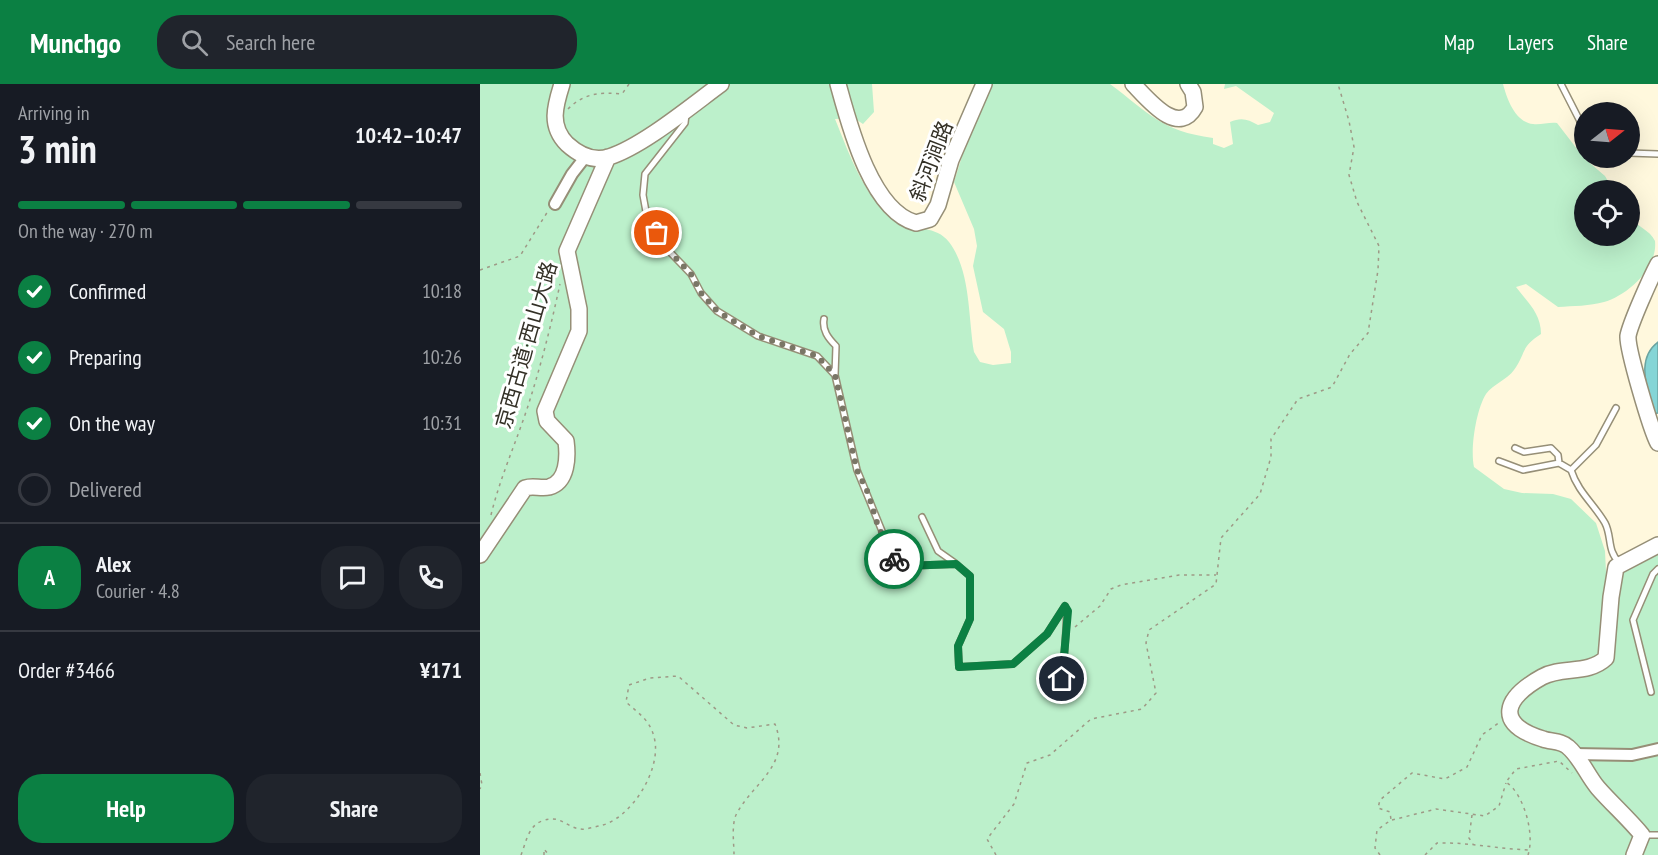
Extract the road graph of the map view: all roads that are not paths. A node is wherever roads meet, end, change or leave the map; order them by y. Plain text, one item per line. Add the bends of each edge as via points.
1 (562, 84) edge
2 (721, 84) edge
3 (838, 84) edge
4 (984, 84) edge
5 (1134, 84) edge
6 (1188, 84) edge
7 (1561, 84) edge
8 (687, 109) junction
9 (1574, 109) edge
10 (1640, 153) edge
11 (1658, 154) edge
12 (586, 156) junction
13 (608, 157) junction
14 (555, 204) road end
15 (1658, 264) edge
16 (824, 319) dead end
17 (835, 375) junction
18 (1616, 408) dead end
19 (1658, 442) edge
20 (1515, 448) dead end
21 (1499, 461) dead end
22 (1559, 463) junction
23 (1571, 471) junction
24 (922, 517) dead end
25 (1658, 545) edge
26 (481, 551) edge
27 (1620, 563) junction
28 (956, 564) junction
29 (1658, 569) edge
30 (1062, 679) dead end
31 (1651, 692) dead end
32 (1658, 749) edge
33 (1574, 754) junction
34 (1658, 834) edge
35 (1642, 835) junction
36 (1634, 855) edge

1 - 12 street via 554,110 555,123 559,135
2 - 8 street
3 - 4 street, 斜河涧路 via 851,129 876,186 896,212 916,223 930,219 938,205 951,160
5 - 6 street via 1162,113 1176,119 1184,118 1195,107
7 - 9 lane
8 - 13 street
8 - 17 lane via 685,123 645,174 647,217 667,249 717,311 758,336 817,356
10 - 11 lane
12 - 13 street
12 - 14 street
13 - 26 street via 567,251 579,309 579,331 545,411 547,421 566,441 566,467 552,486 525,488
15 - 19 street via 1628,338 1647,417
16 - 17 lane via 828,338 836,346
17 - 28 lane via 857,470 893,558 904,566
18 - 23 lane via 1596,445
20 - 22 lane via 1524,452 1551,448
21 - 22 lane via 1523,470
22 - 23 lane
23 - 27 lane via 1578,489 1605,523 1612,556
24 - 28 lane via 938,551
25 - 27 street
27 - 33 street via 1611,597 1606,658 1586,669 1542,677 1511,701 1508,708 1519,729 1567,745
28 - 30 lane via 970,576 970,619 958,646 959,667 1013,664 1047,634 1065,606 1068,611
29 - 31 lane via 1633,620
32 - 33 street via 1632,755
33 - 35 street
34 - 35 lane
35 - 36 street

